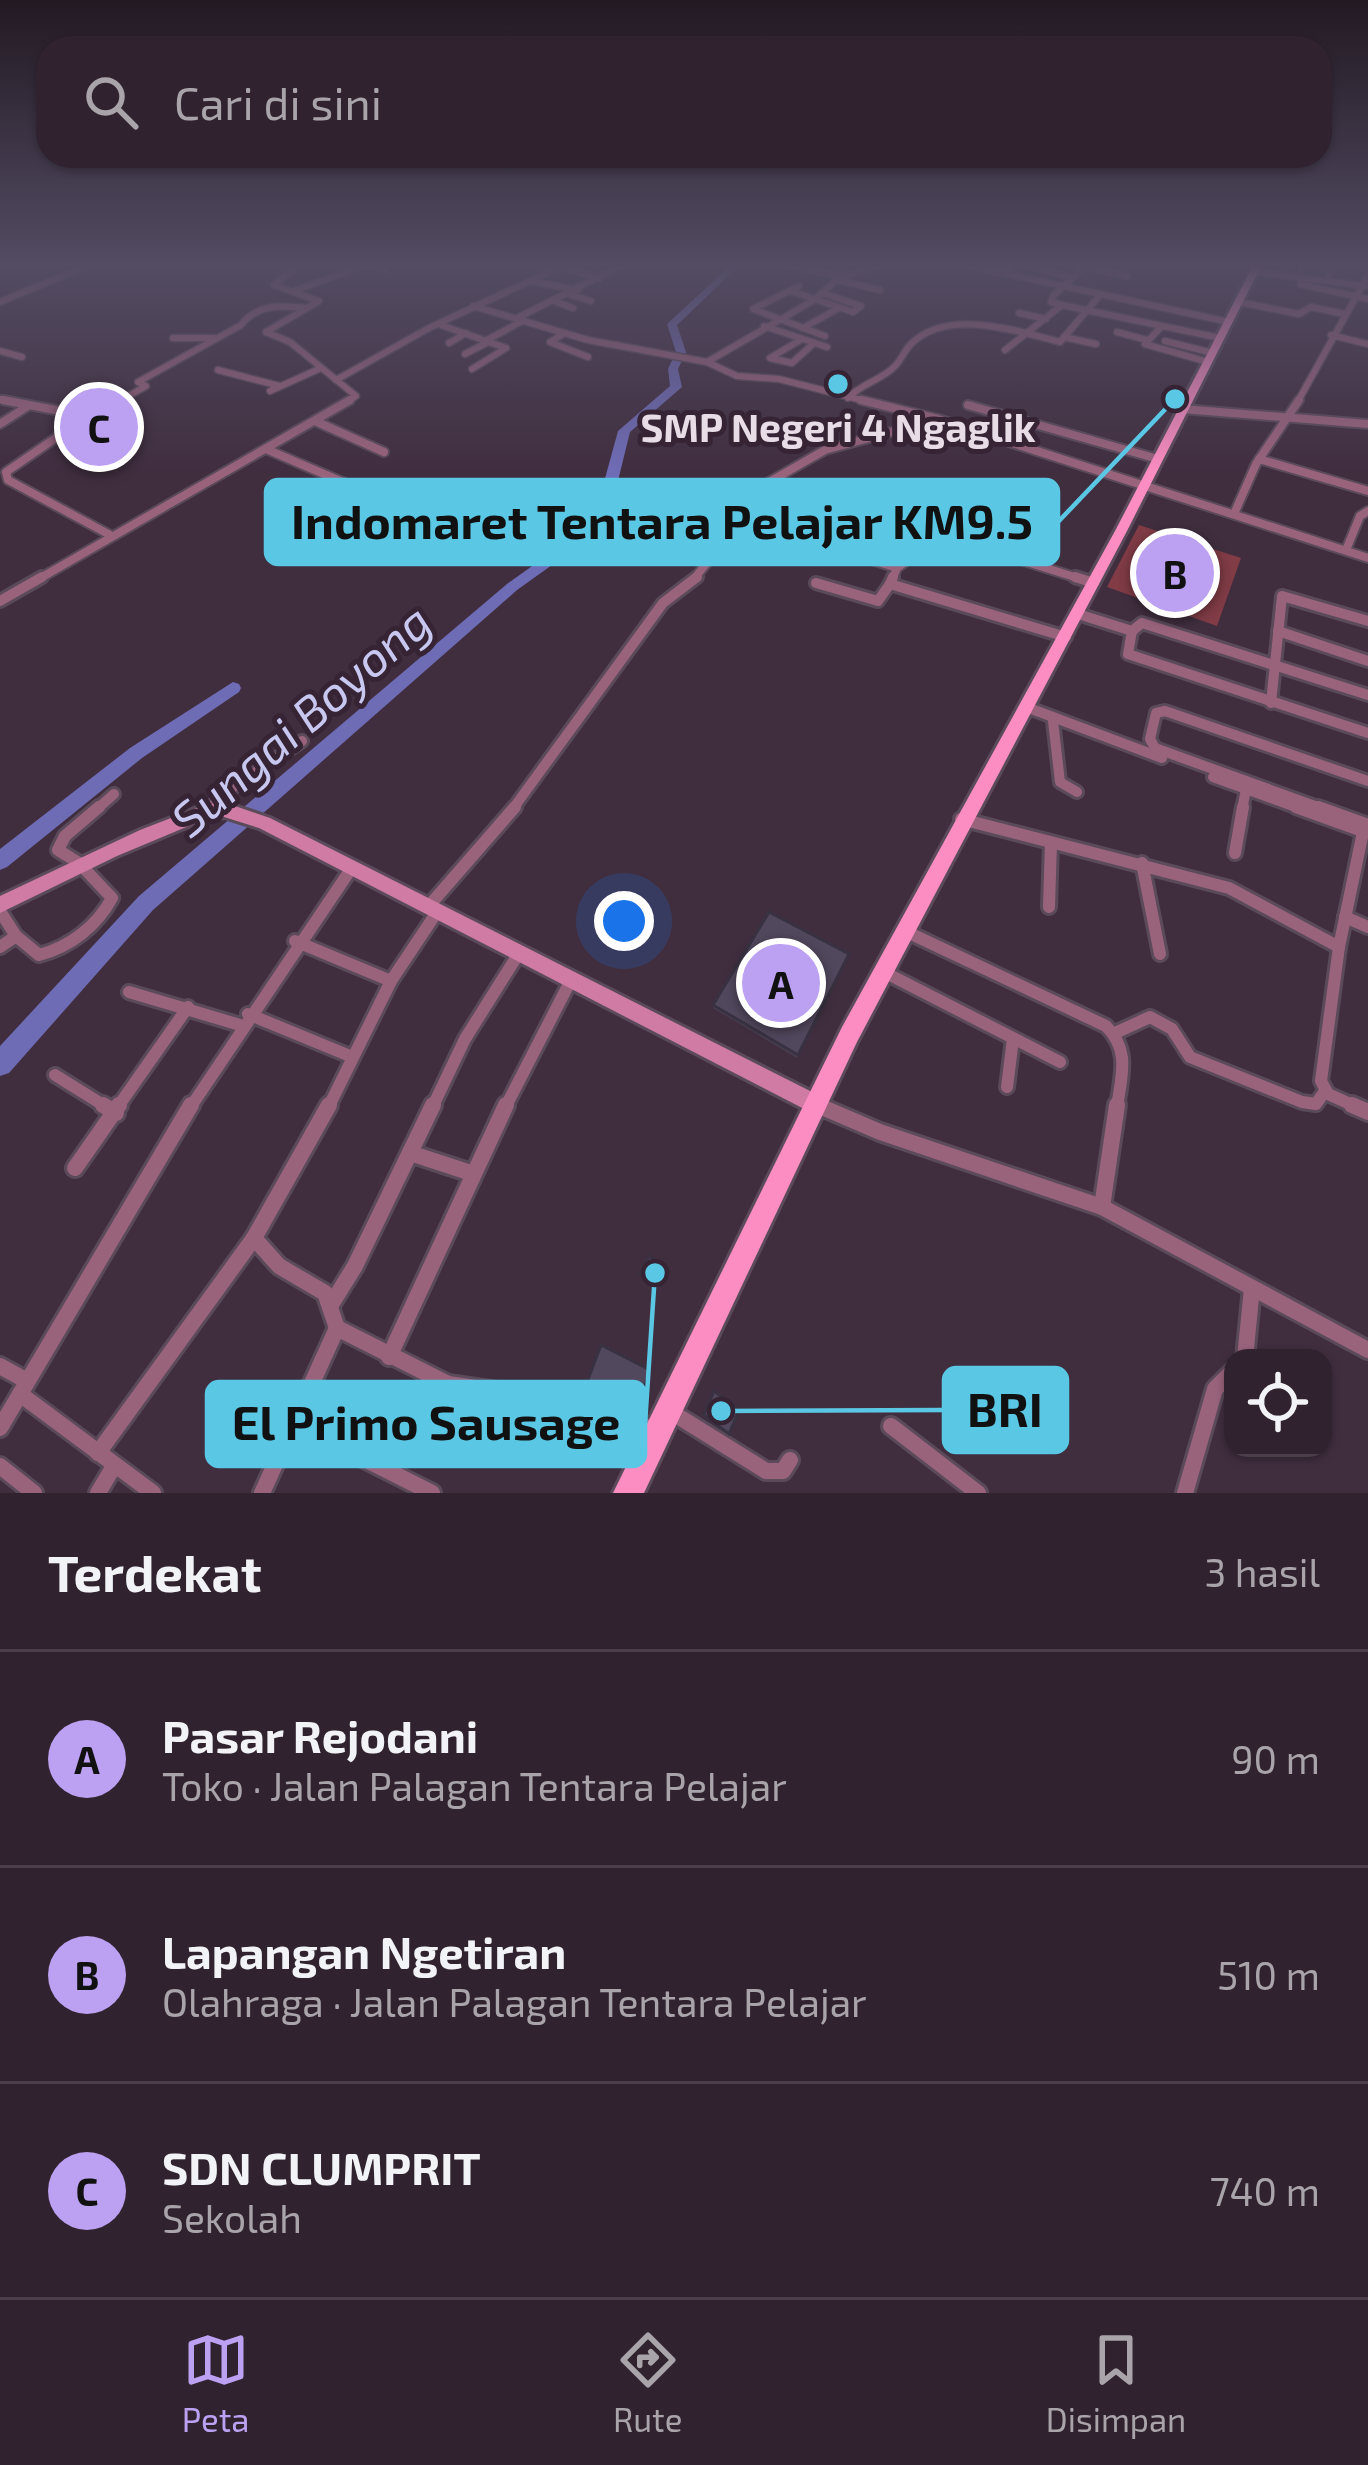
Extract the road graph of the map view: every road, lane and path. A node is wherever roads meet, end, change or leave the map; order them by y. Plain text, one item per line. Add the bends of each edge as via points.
1 (225, 334) edge
2 (270, 334) edge
3 (419, 334) edge
4 (456, 334) edge
5 (459, 334) edge
6 (499, 334) edge
7 (564, 334) edge
8 (568, 334) edge
9 (750, 334) edge
10 (786, 334) edge
11 (819, 334) edge
12 (940, 334) edge
13 (1029, 334) edge
14 (1032, 334) edge
15 (1067, 334) edge
16 (1123, 334) edge
17 (1154, 334) edge
18 (1188, 334) edge
19 (1207, 334) edge
20 (1222, 334) edge
21 (462, 335) junction
22 (1331, 335) joint
23 (825, 336) dead end
24 (1064, 337) junction
25 (173, 338) dead end
26 (218, 338) junction
27 (802, 339) junction
28 (1148, 340) junction
29 (1165, 340) dead end
30 (489, 341) junction
31 (448, 343) dead end
32 (814, 343) junction
33 (1096, 344) dead end
34 (1217, 344) junction
35 (1368, 344) edge
36 (827, 347) dead end
37 (1005, 350) dead end
38 (0, 351) edge
39 (465, 354) dead end
40 (713, 354) junction
41 (691, 356) junction
42 (22, 357) dead end
43 (588, 358) dead end
44 (706, 362) junction
45 (321, 368) junction
46 (472, 369) dead end
47 (218, 370) dead end
48 (336, 380) junction
49 (280, 386) junction
50 (269, 391) dead end
51 (848, 398) junction
52 (0, 399) edge
53 (968, 405) dead end
54 (28, 406) junction
55 (1182, 409) junction
56 (938, 418) junction
57 (1288, 419) junction
58 (82, 420) junction
59 (315, 421) junction
60 (0, 424) edge
61 (1368, 424) edge
62 (266, 449) junction
63 (384, 452) dead end
64 (1158, 458) junction
65 (1259, 459) junction
66 (1145, 484) junction
67 (1368, 491) edge
68 (1368, 511) edge
69 (412, 512) dead end
70 (1234, 514) junction
71 (112, 536) junction
72 (930, 543) junction
73 (1346, 550) junction
74 (1368, 558) edge
75 (897, 568) junction
76 (816, 583) dead end
77 (1094, 583) junction
78 (890, 584) junction
79 (0, 601) edge
80 (1368, 621) edge
81 (1073, 624) junction
82 (1278, 631) junction
83 (1131, 634) junction
84 (1368, 662) edge
85 (1275, 663) junction
86 (1368, 695) edge
87 (1271, 703) junction
88 (1029, 708) junction
89 (1053, 721) junction
90 (1368, 734) edge
91 (302, 741) dead end
92 (1223, 777) junction
93 (1368, 781) edge
94 (1246, 789) junction
95 (1077, 792) dead end
96 (114, 794) dead end
97 (218, 811) junction
98 (961, 819) junction
99 (1366, 830) edge
100 (1051, 844) junction
101 (1235, 853) dead end
102 (1142, 863) junction
103 (82, 866) junction
104 (351, 868) junction
105 (1049, 907) dead end
106 (0, 908) edge
107 (433, 910) junction
108 (1345, 917) junction
109 (1368, 927) edge
110 (905, 931) junction
111 (16, 936) junction
112 (295, 941) junction
113 (0, 947) edge
114 (1340, 947) junction
115 (519, 953) junction
116 (1160, 954) dead end
117 (882, 971) junction
118 (571, 980) junction
119 (391, 981) junction
120 (129, 992) dead end
121 (188, 1006) junction
122 (244, 1019) junction
123 (1115, 1033) junction
124 (1013, 1039) junction
125 (350, 1056) junction
126 (1060, 1062) dead end
127 (56, 1075) dead end
128 (1007, 1087) dead end
129 (1324, 1090) junction
130 (817, 1105) junction
131 (1368, 1112) edge
132 (116, 1113) junction
133 (410, 1153) junction
134 (75, 1168) dead end
135 (471, 1172) junction
136 (1102, 1207) junction
137 (254, 1238) junction
138 (1252, 1288) junction
139 (332, 1303) junction
140 (337, 1328) junction
141 (1246, 1349) edge
142 (1368, 1350) edge
143 (389, 1357) junction
144 (0, 1366) edge
145 (1224, 1380) edge
146 (24, 1387) junction
147 (668, 1410) junction
148 (295, 1424) junction
149 (891, 1426) dead end
150 (0, 1428) edge
151 (658, 1435) junction
152 (106, 1460) junction
153 (790, 1460) dead end
154 (0, 1466) edge
155 (34, 1493) edge
156 (98, 1493) edge
157 (153, 1493) edge
158 (262, 1493) edge
159 (432, 1493) edge
160 (628, 1493) edge
161 (978, 1493) edge
162 (1185, 1493) edge

1 - 26 street
2 - 45 street
3 - 48 street
4 - 21 street
5 - 21 street
6 - 30 street
7 - 43 street via 550,342
8 - 41 street
9 - 40 street
10 - 27 street
11 - 23 street
12 - 51 street via 918,338 893,369
13 - 37 street
14 - 24 street
15 - 24 street
16 - 28 street
17 - 28 street
18 - 34 street
19 - 34 street
20 - 34 main road
21 - 30 street
21 - 31 street
22 - 35 street
22 - 57 street
24 - 33 street
25 - 26 street
26 - 58 street
27 - 32 street
27 - 32 street via 770,358 792,363
28 - 34 street
29 - 34 street
30 - 39 street
30 - 46 street via 506,348
32 - 36 street
34 - 55 main road
38 - 42 street
40 - 41 street
40 - 44 street
41 - 44 street
44 - 51 street
45 - 48 street
45 - 49 street
47 - 49 street
48 - 59 street via 353,398
49 - 50 street
51 - 56 street
52 - 54 street
53 - 64 street
54 - 58 street
54 - 60 street
55 - 57 street
55 - 64 main road
56 - 66 street
56 - 107 street via 825,450 757,489 742,520 700,574 671,594
57 - 61 street
57 - 65 street
58 - 71 street via 4,477
59 - 62 street
59 - 63 street
62 - 69 street
62 - 71 street
64 - 66 main road
65 - 67 street
65 - 70 street
66 - 70 street
66 - 77 main road
68 - 73 street
70 - 73 street
71 - 79 street
72 - 75 street
72 - 75 street via 853,524 847,552
72 - 77 street via 950,536
73 - 74 street
75 - 78 street
76 - 78 street via 878,601
77 - 81 main road
78 - 81 street
80 - 82 street via 1284,596
81 - 83 street
81 - 88 main road
82 - 84 street
82 - 85 street
83 - 85 street via 1142,623
83 - 87 street via 1127,654
85 - 86 street
85 - 87 street
87 - 90 street
88 - 89 street
88 - 98 main road
89 - 92 street
89 - 95 street via 1060,782
91 - 97 street via 220,796
92 - 93 street via 1152,746 1156,713
92 - 94 street
92 - 99 street
94 - 99 street
94 - 101 street
96 - 103 street via 58,845
97 - 103 main road
97 - 104 main road via 264,823
98 - 100 street
98 - 110 main road
99 - 108 street
100 - 102 street
100 - 105 street
102 - 114 street via 1229,888
102 - 116 street
103 - 106 main road
103 - 111 street via 112,898 106,912 46,956
104 - 107 main road
104 - 112 street
106 - 111 street
107 - 115 main road
107 - 119 street
108 - 109 street
108 - 114 street
110 - 117 main road
110 - 123 street
111 - 113 street
112 - 119 street
112 - 122 street
114 - 129 street
115 - 118 main road
115 - 133 street via 465,1039
117 - 124 street
117 - 130 main road
118 - 130 main road
118 - 135 street
119 - 125 street
120 - 121 street
121 - 122 street
121 - 132 street
122 - 125 street
122 - 146 street
123 - 129 street via 1150,1017 1172,1029 1190,1057 1302,1102 1316,1104
123 - 136 street via 1124,1058
124 - 126 street
124 - 128 street
125 - 137 street via 320,1126
127 - 132 street
129 - 131 street
130 - 136 street
130 - 147 main road
132 - 134 street
133 - 135 street
133 - 139 street
135 - 143 street
136 - 138 street
137 - 139 street
137 - 152 street
138 - 141 street
138 - 142 street
139 - 140 street
140 - 143 street
140 - 148 street
143 - 151 street via 448,1384 615,1408
144 - 146 street
145 - 162 street
146 - 150 street
146 - 152 street
147 - 151 main road
147 - 153 street via 766,1471 783,1471
148 - 158 street
148 - 159 street
149 - 161 street
151 - 160 main road
152 - 156 street
152 - 157 street
154 - 155 street

